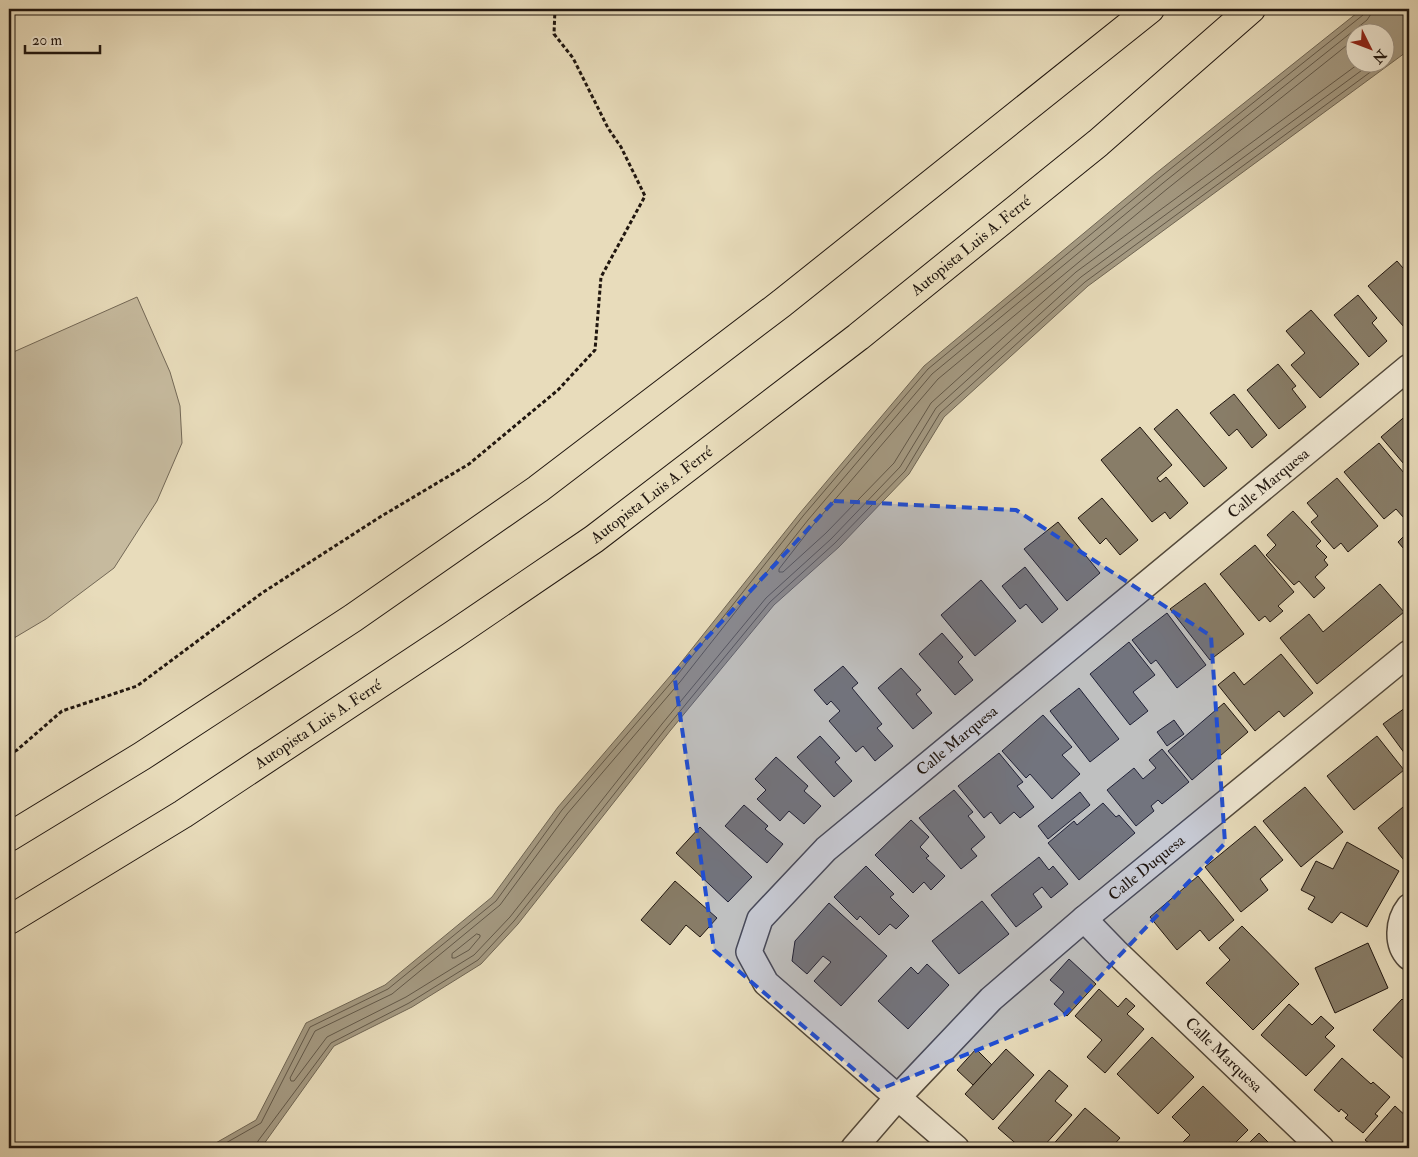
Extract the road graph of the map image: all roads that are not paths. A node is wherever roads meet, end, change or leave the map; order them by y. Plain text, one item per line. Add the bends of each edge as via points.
1 (1150, 9) edge
2 (1251, 9) edge
3 (1409, 368) edge
4 (1409, 653) edge
5 (9, 837) edge
6 (1409, 907) edge
7 (1084, 919) junction
8 (9, 920) edge
9 (1409, 957) edge
10 (898, 1096) junction
11 (854, 1148) edge
12 (956, 1148) edge
13 (1321, 1148) edge

1 - 5 highway via 782,304 538,489 345,624 142,756
2 - 8 highway, Autopista Luis A. Ferré via 1098,143 858,338 594,539 183,814
3 - 10 street, Calle Marquesa via 826,849 760,919 749,952 766,983
4 - 7 street, Calle Duquesa
6 - 9 street via 1399,933 1404,952
7 - 10 street, Calle Duquesa via 991,999
7 - 13 street, Calle Marquesa
10 - 11 street, Calle Duquesa
10 - 12 street, Calle Marquesa

